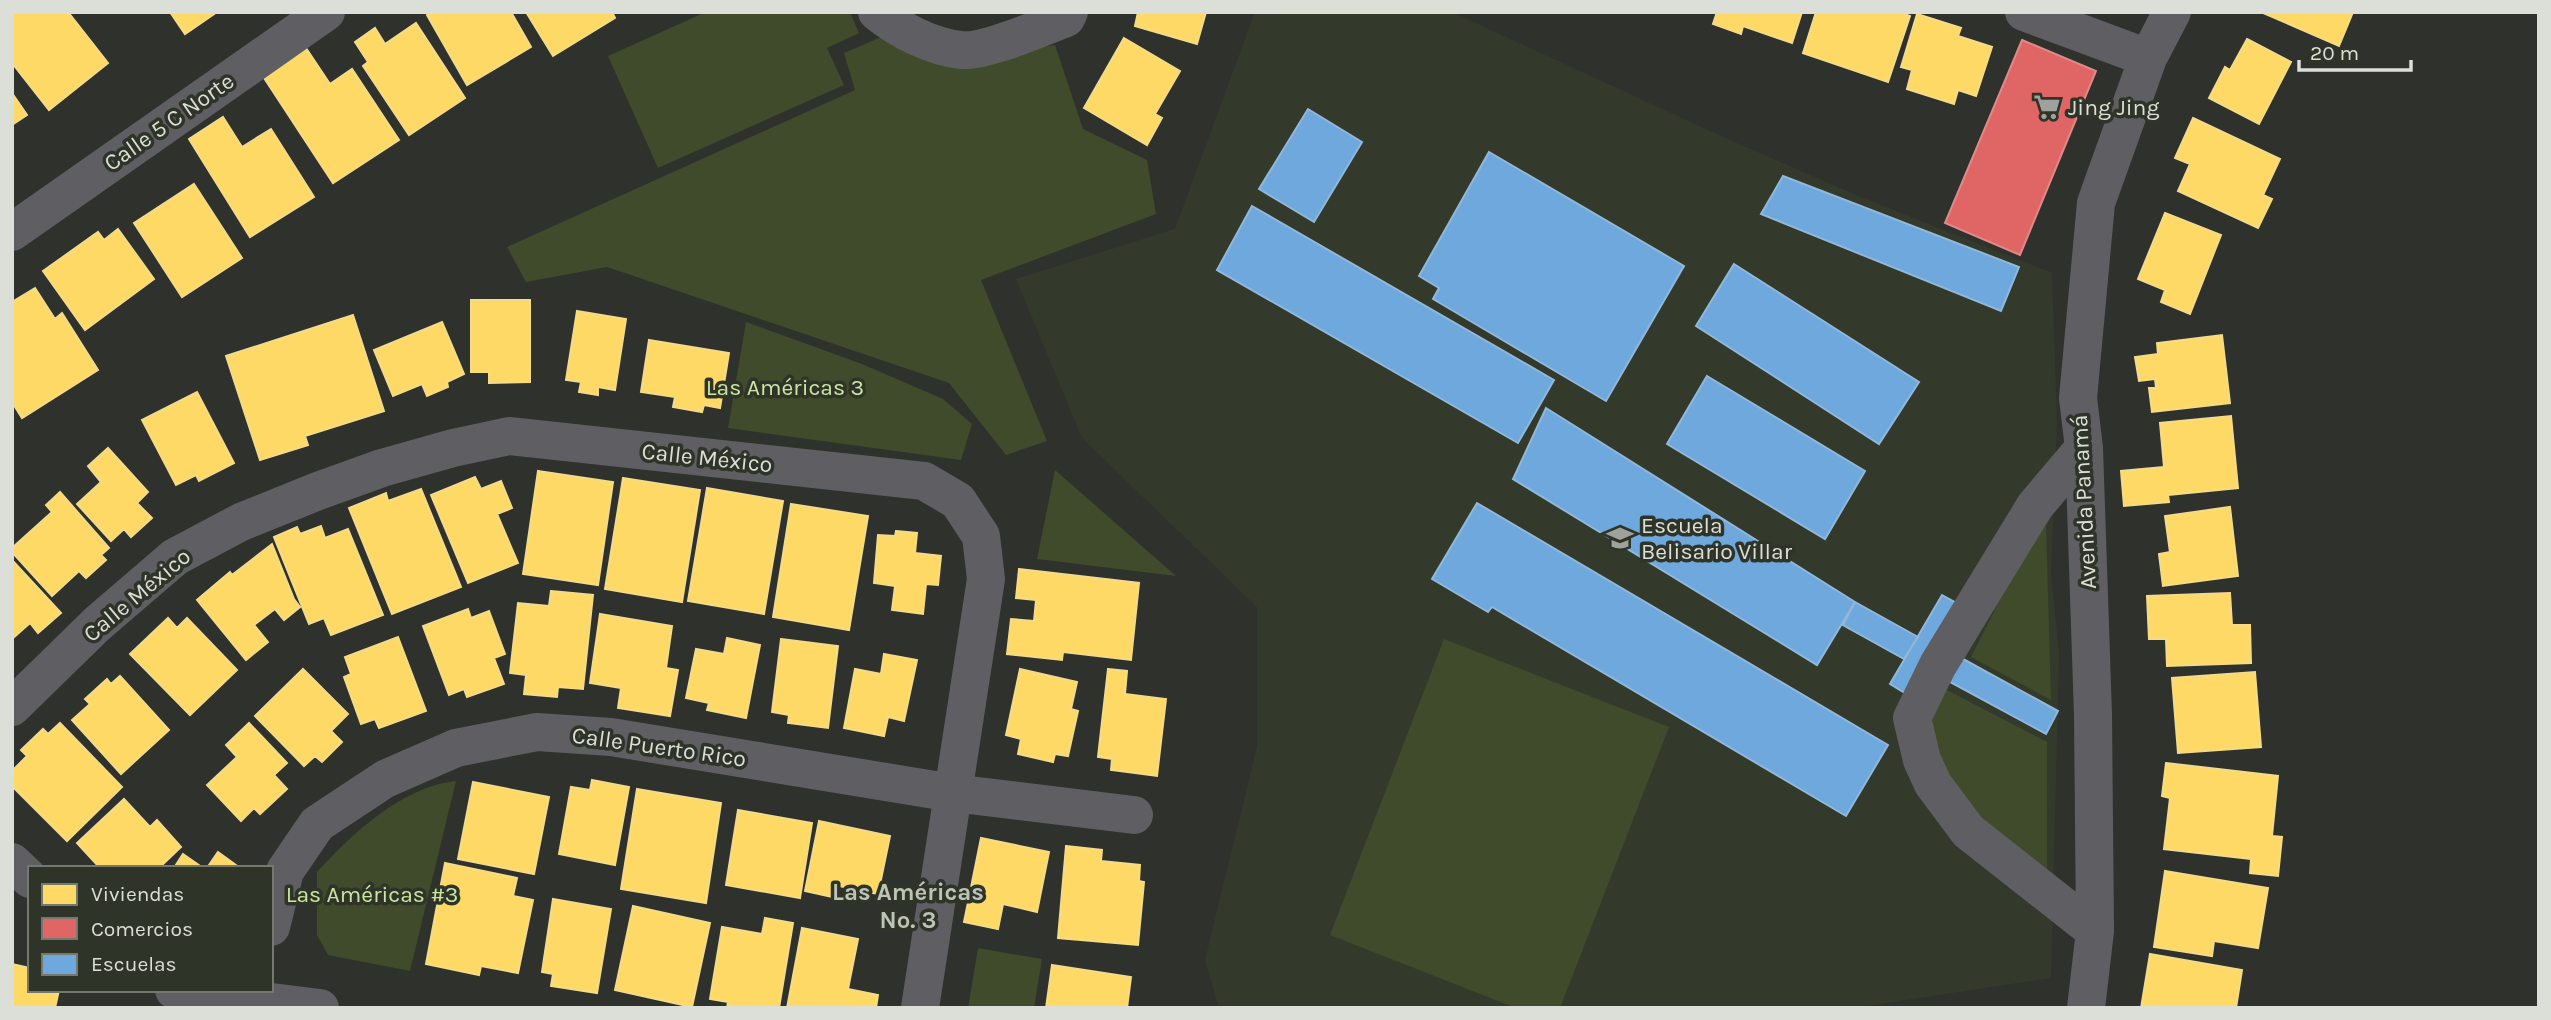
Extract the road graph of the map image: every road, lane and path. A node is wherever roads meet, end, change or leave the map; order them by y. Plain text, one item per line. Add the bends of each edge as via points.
1 (326, 12) edge
2 (877, 12) edge
3 (1069, 12) edge
4 (2024, 12) edge
5 (2172, 12) edge
6 (2148, 58) junction
7 (12, 232) edge
8 (2084, 448) junction
9 (12, 708) edge
10 (953, 793) junction
11 (1134, 815) dead end
12 (12, 862) edge
13 (28, 877) edge
14 (273, 919) edge
15 (2095, 930) junction
16 (193, 992) edge
17 (265, 999) edge
18 (320, 1008) edge
19 (920, 1008) edge
20 (2086, 1008) edge

1 - 7 street, Calle 5 C Norte
2 - 3 street via 922,40 963,51 1005,41 1066,18
4 - 6 street
5 - 6 street, Avenida Panamá
6 - 8 street, Avenida Panamá via 2096,203 2078,398
8 - 15 street, Avenida Panamá
8 - 15 street via 2035,506 1938,665 1912,718 1933,784 1968,831
9 - 10 street, Calle México via 97,624 186,551 241,522 382,468 509,436 924,481 958,501 981,536 986,579
10 - 11 street, Calle Puerto Rico
10 - 14 street, Calle Puerto Rico via 611,737 537,732 456,748 385,779 317,824 285,871
10 - 19 street, Calle México
12 - 13 street
15 - 20 street, Avenida Panamá
16 - 17 street
17 - 18 street

